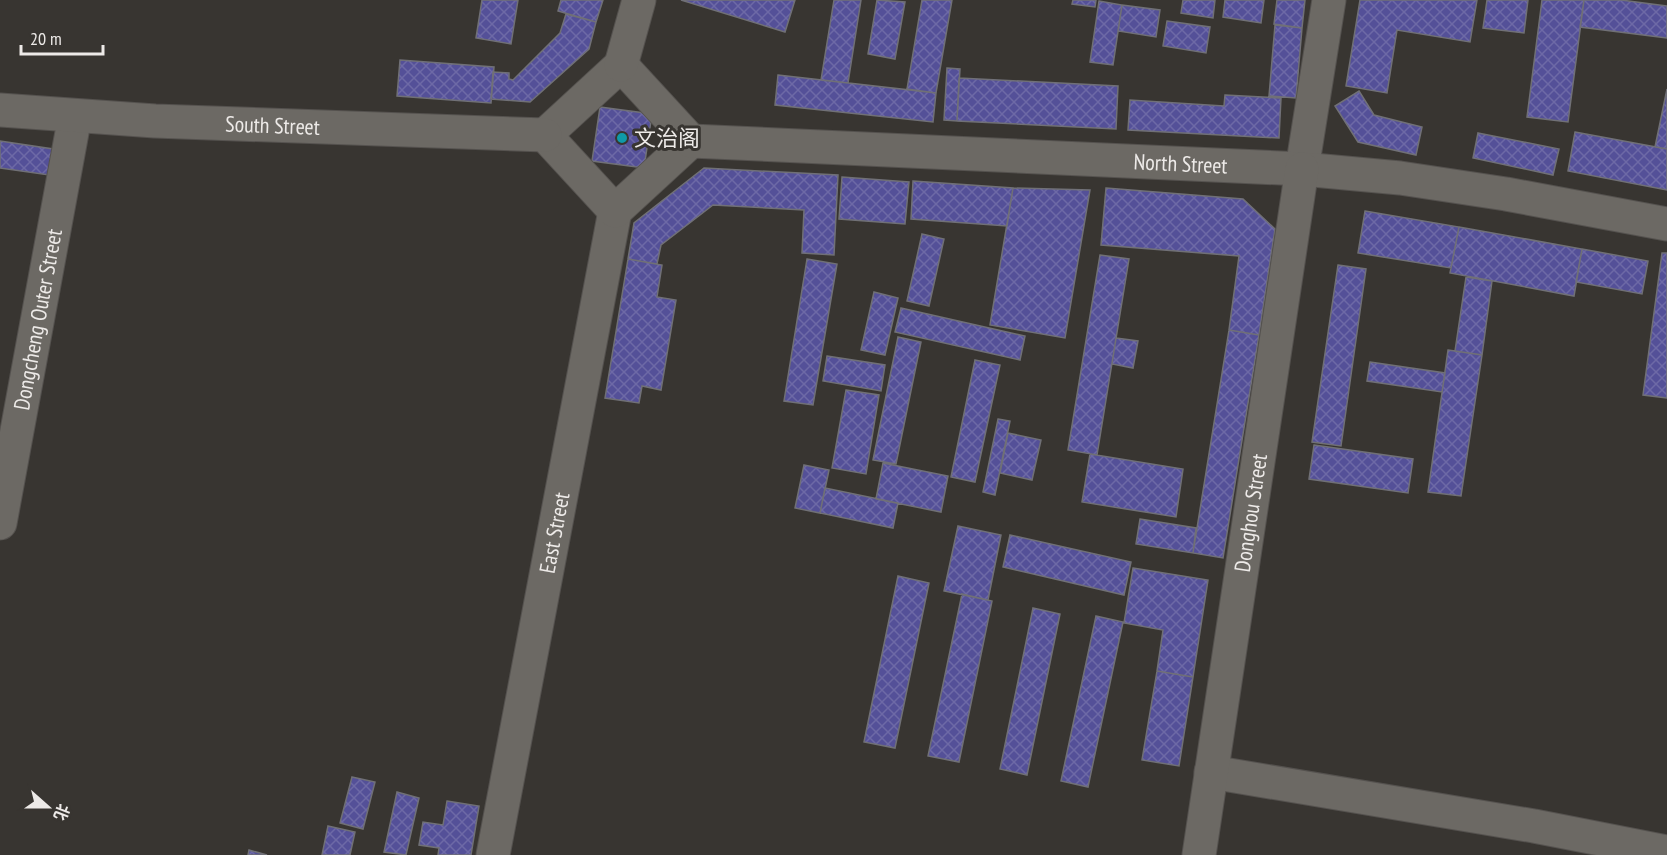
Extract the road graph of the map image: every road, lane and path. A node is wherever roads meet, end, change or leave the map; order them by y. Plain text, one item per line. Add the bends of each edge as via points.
1 (639, 0) edge
2 (1329, 0) edge
3 (621, 65) junction
4 (0, 110) edge
5 (75, 117) junction
6 (545, 135) junction
7 (691, 141) junction
8 (1302, 169) junction
9 (615, 211) junction
10 (1667, 224) edge
11 (0, 524) edge
12 (1211, 772) junction
13 (1667, 852) edge
14 (493, 855) edge
15 (1199, 855) edge

1 - 3 street
2 - 8 street, Donghou Street
3 - 6 street
3 - 7 street
4 - 5 street, South Street
5 - 6 street, South Street
5 - 11 street, Dongcheng Outer Street
6 - 9 street
7 - 8 street, North Street
7 - 9 street
8 - 10 street, North Street via 1400,178
8 - 12 street, Donghou Street
9 - 14 street, East Street
12 - 13 street
12 - 15 street, Donghou Street

